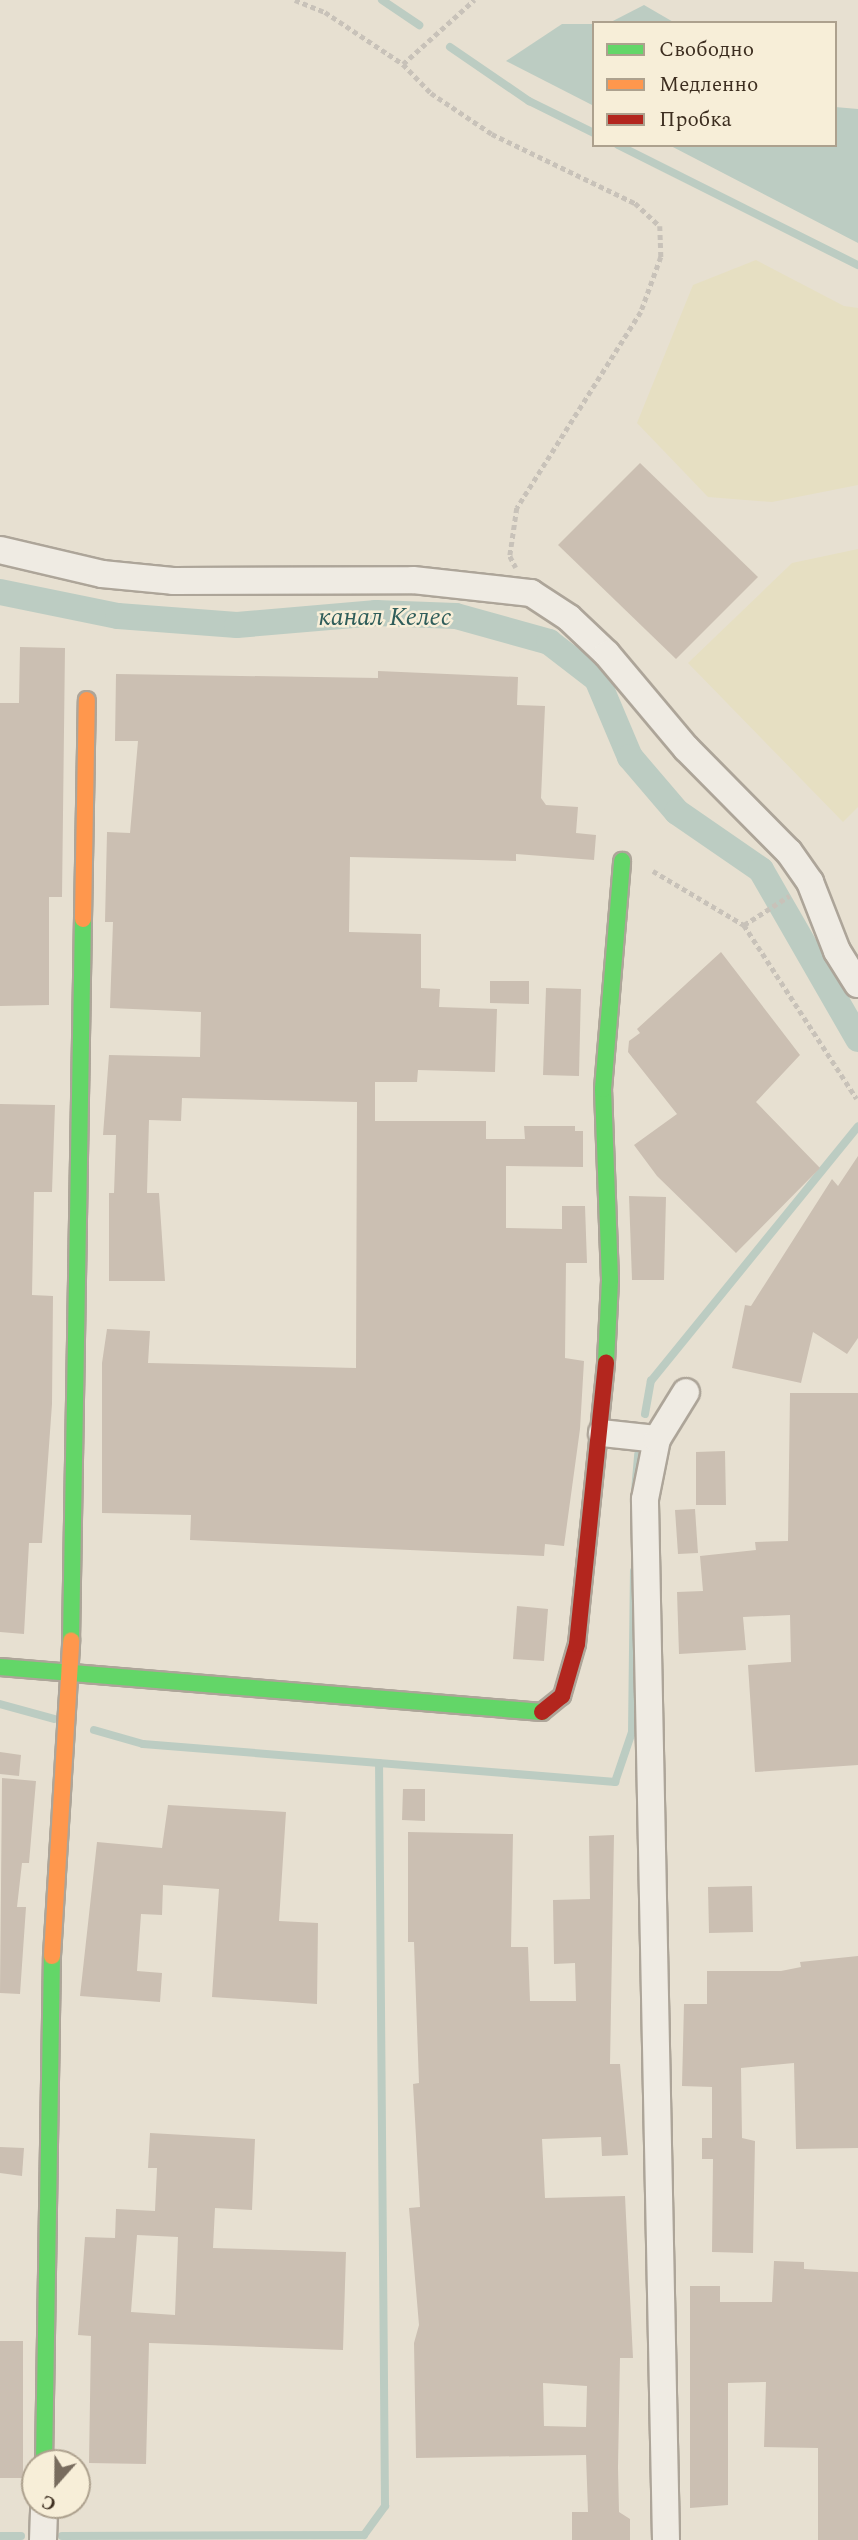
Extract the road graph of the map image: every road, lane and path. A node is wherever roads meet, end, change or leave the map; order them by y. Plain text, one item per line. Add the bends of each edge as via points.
1 (295, 0) edge
2 (474, 0) edge
3 (403, 64) junction
4 (0, 550) edge
5 (531, 593) junction
6 (87, 700) dead end
7 (622, 860) joint
8 (810, 882) junction
9 (744, 925) junction
10 (858, 984) edge
11 (857, 1099) edge
12 (686, 1392) dead end
13 (602, 1433) junction
14 (657, 1439) junction
15 (0, 1667) edge
16 (70, 1672) junction
17 (44, 2449) edge
18 (44, 2519) edge
19 (43, 2540) edge
20 (666, 2540) edge

1 - 3 path via 325,12
2 - 3 path
3 - 5 path via 431,93 492,134 648,211 664,240 641,312 517,508 510,556
4 - 5 street via 49,564 173,581 452,581
5 - 8 street via 569,618 607,654
6 - 16 street
7 - 9 path via 692,890
7 - 13 street via 603,1089 610,1280
8 - 9 path
8 - 10 street via 837,951
9 - 11 path
12 - 14 street
13 - 14 street
13 - 16 street via 591,1485 577,1644 562,1696 552,1709 538,1713
14 - 20 street via 645,1499 644,1610
15 - 16 street
16 - 17 street via 50,1983
18 - 19 street

